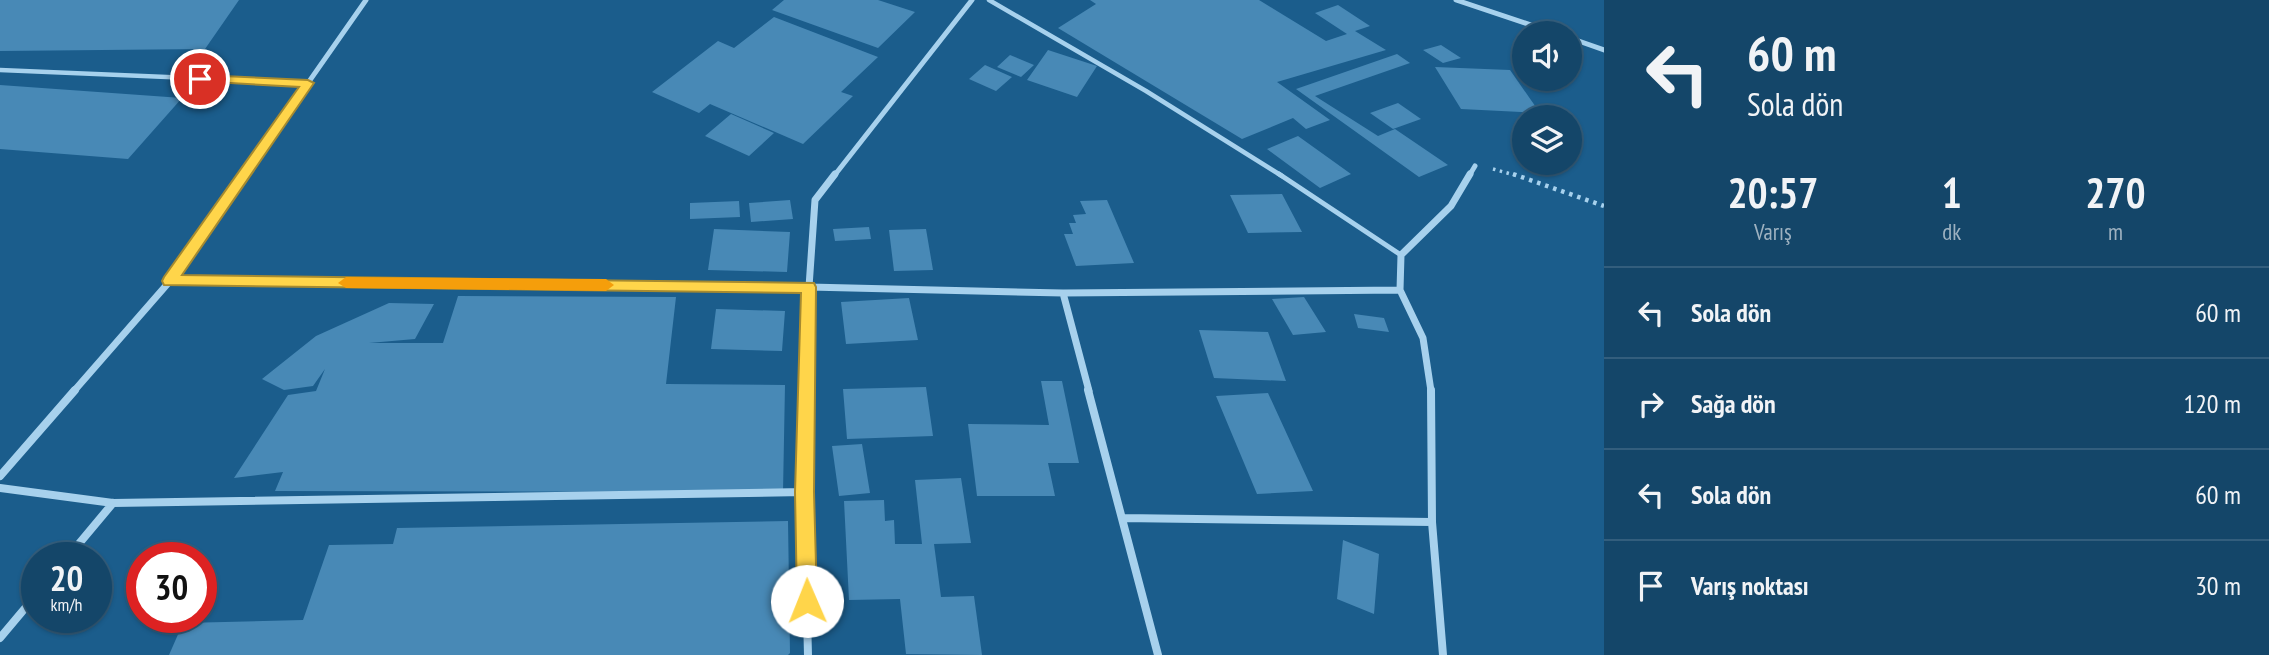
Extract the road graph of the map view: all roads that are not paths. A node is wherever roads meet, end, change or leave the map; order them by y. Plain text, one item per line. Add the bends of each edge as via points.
1 (366, 0) edge
2 (972, 0) edge
3 (989, 0) edge
4 (1456, 0) edge
5 (1519, 21) edge
6 (1582, 42) edge
7 (1604, 50) edge
8 (0, 70) edge
9 (308, 83) junction
10 (1475, 166) road end
11 (1401, 255) junction
12 (170, 281) junction
13 (809, 287) junction
14 (1400, 290) junction
15 (1063, 293) junction
16 (0, 476) edge
17 (0, 488) edge
18 (804, 492) junction
19 (113, 503) junction
20 (1122, 518) junction
21 (1432, 522) junction
22 (80, 542) edge
23 (21, 613) edge
24 (0, 638) edge
25 (808, 655) edge
26 (1158, 655) edge
27 (1443, 655) edge

1 - 9 street
2 - 13 street via 815,200
3 - 11 lane via 1112,68
4 - 5 street
6 - 7 street
8 - 9 lane
9 - 12 street
10 - 11 street via 1451,205
11 - 14 street
12 - 13 street
12 - 16 street
13 - 15 street
13 - 18 street
14 - 15 street
14 - 21 street via 1423,338 1431,380
15 - 20 street
17 - 19 street
18 - 19 street
18 - 25 street
19 - 22 street
20 - 21 street
20 - 26 street
21 - 27 street
23 - 24 street

